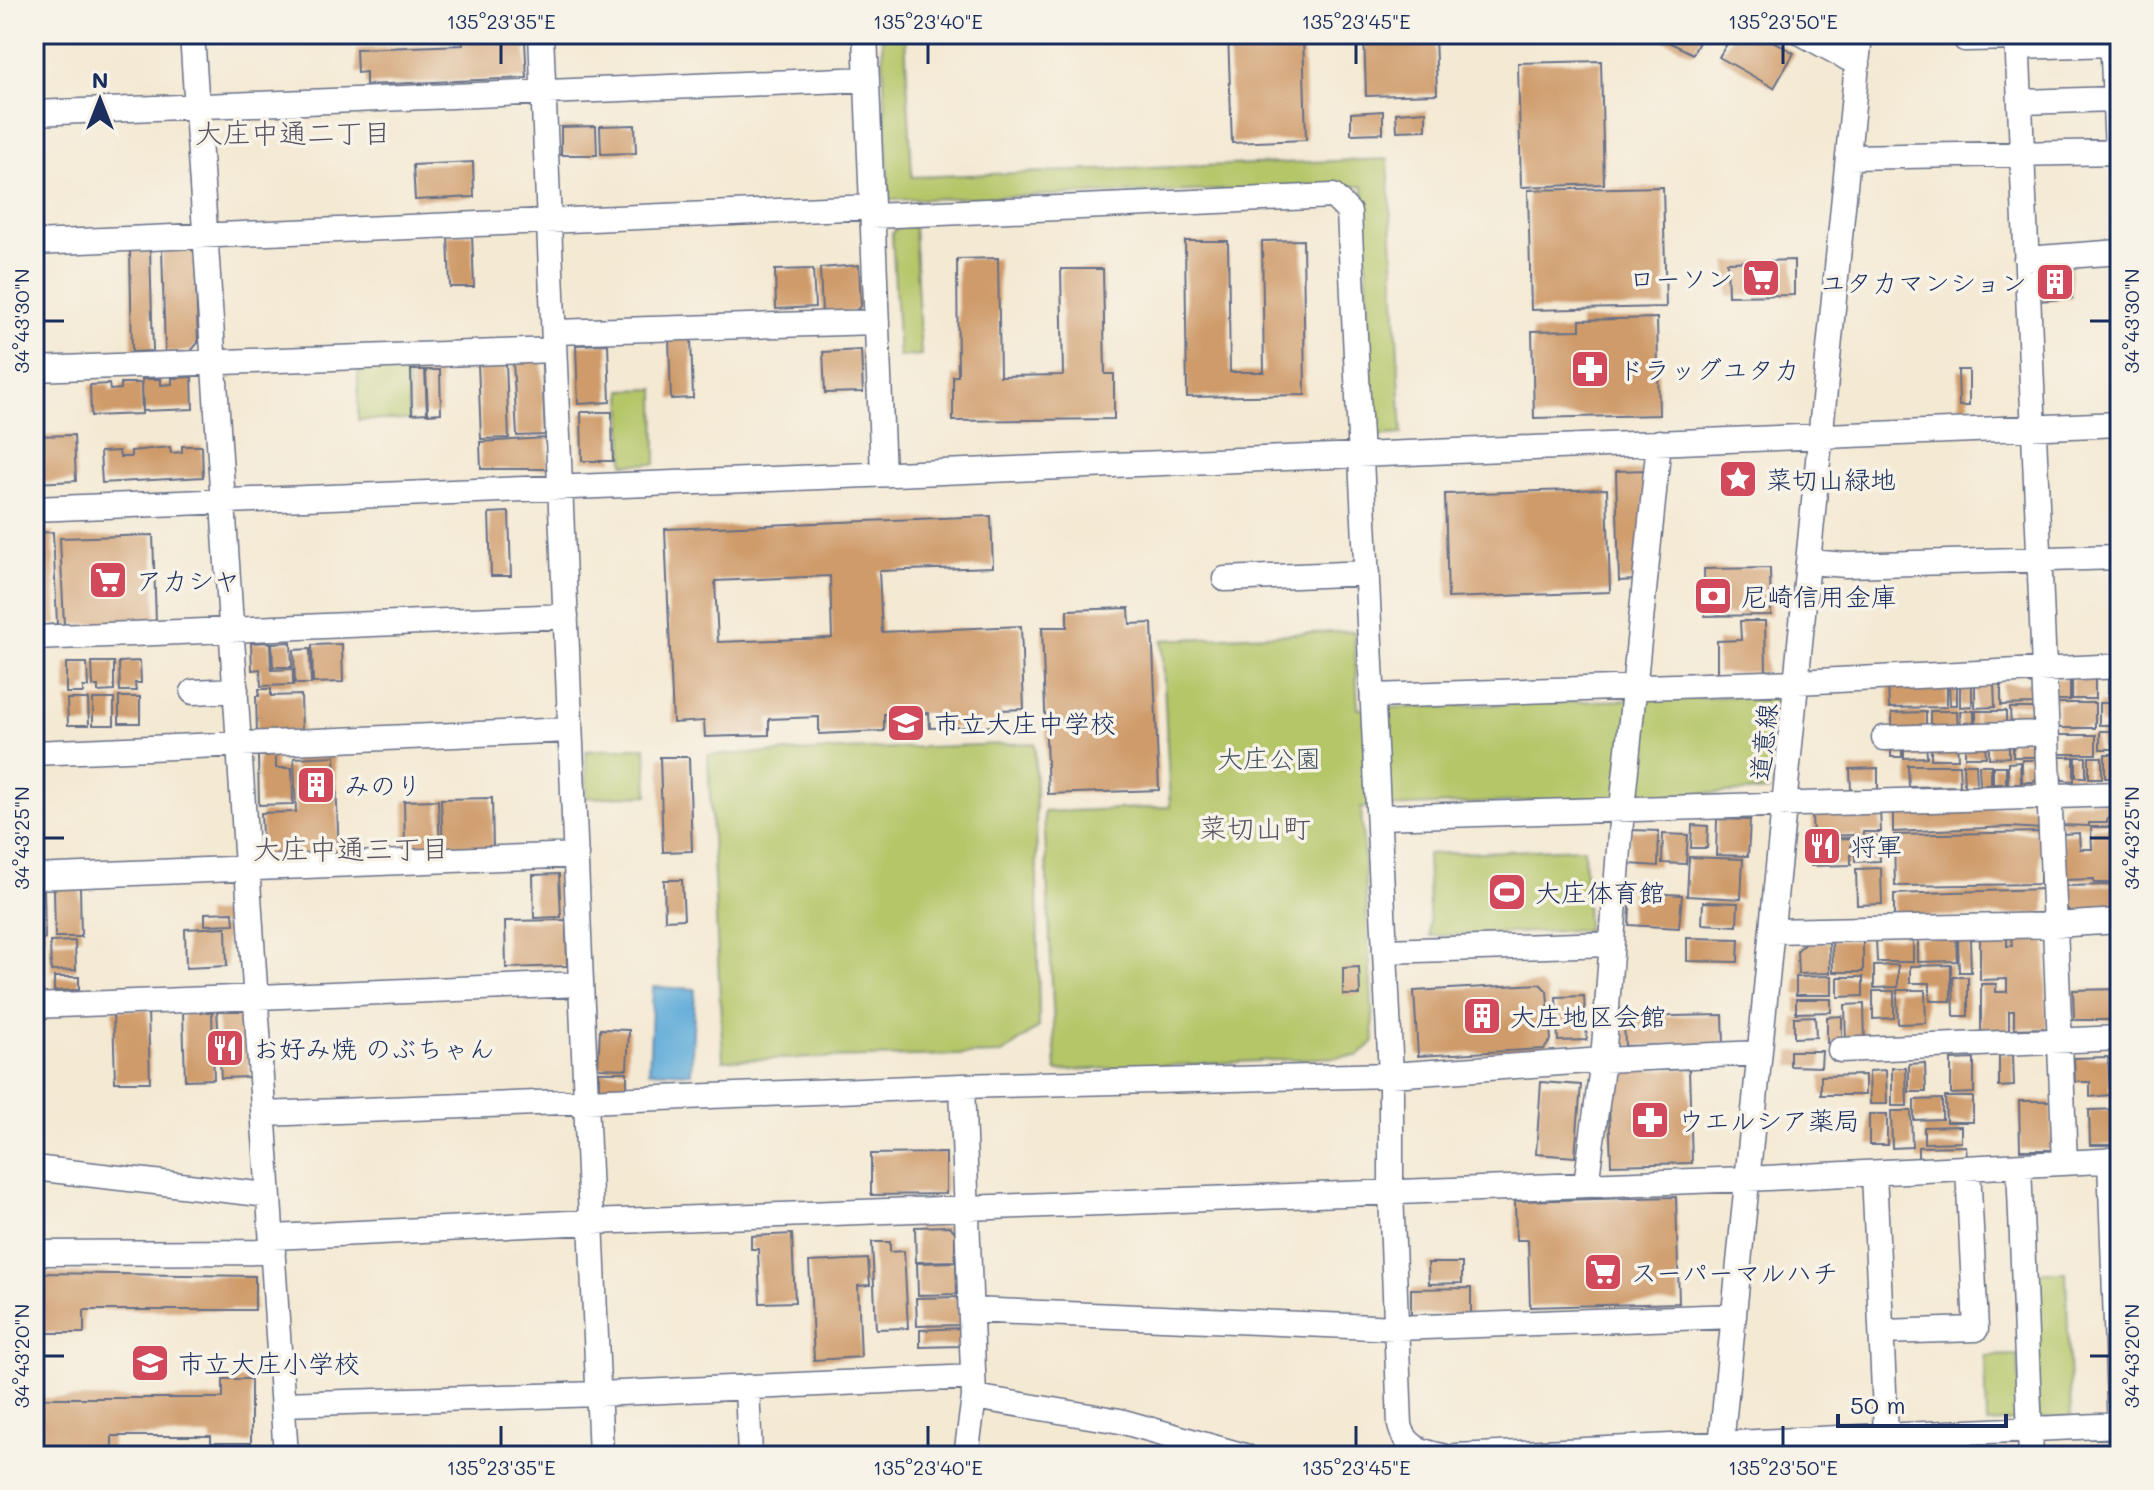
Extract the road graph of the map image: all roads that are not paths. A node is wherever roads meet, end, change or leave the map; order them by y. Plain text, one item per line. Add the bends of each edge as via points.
1 (192, 34) edge
2 (541, 34) edge
3 (865, 34) edge
4 (1803, 34) edge
5 (1860, 34) edge
6 (1965, 39) dead end
7 (2018, 40) edge
8 (2114, 50) edge
9 (1858, 64) junction
10 (867, 79) junction
11 (544, 92) junction
12 (2114, 99) junction
13 (2020, 102) junction
14 (197, 107) junction
15 (34, 113) edge
16 (2118, 152) edge
17 (2022, 155) junction
18 (1848, 157) junction
19 (872, 212) junction
20 (549, 221) junction
21 (205, 236) junction
22 (34, 243) edge
23 (2120, 252) edge
24 (2026, 259) junction
25 (877, 322) junction
26 (554, 341) junction
27 (214, 364) junction
28 (34, 369) edge
29 (2120, 424) edge
30 (2034, 428) junction
31 (1821, 435) junction
32 (1659, 442) junction
33 (1362, 454) junction
34 (883, 474) junction
35 (560, 488) junction
36 (223, 502) junction
37 (34, 509) edge
38 (2120, 557) edge
39 (2038, 558) junction
40 (1809, 562) junction
41 (1367, 573) junction
42 (1225, 579) dead end
43 (566, 616) junction
44 (232, 630) junction
45 (34, 638) edge
46 (2120, 666) edge
47 (2044, 670) junction
48 (1797, 682) junction
49 (235, 684) junction
50 (192, 685) dead end
51 (1635, 687) junction
52 (1373, 696) junction
53 (570, 730) junction
54 (2046, 733) junction
55 (1884, 738) dead end
56 (239, 744) junction
57 (34, 753) edge
58 (2120, 794) edge
59 (2048, 797) junction
60 (1785, 803) junction
61 (1622, 809) junction
62 (1379, 817) junction
63 (576, 855) junction
64 (247, 868) junction
65 (34, 877) edge
66 (2120, 921) edge
67 (2054, 925) junction
68 (1772, 931) junction
69 (1610, 944) junction
70 (1385, 951) junction
71 (581, 984) junction
72 (256, 995) junction
73 (34, 1006) edge
74 (2120, 1038) edge
75 (2058, 1041) junction
76 (1840, 1050) dead end
77 (1759, 1053) junction
78 (1603, 1060) junction
79 (1391, 1075) junction
80 (962, 1086) junction
81 (586, 1103) junction
82 (264, 1114) junction
83 (2115, 1160) edge
84 (2065, 1162) junction
85 (2019, 1166) junction
86 (34, 1168) edge
87 (1968, 1168) junction
88 (1874, 1173) junction
89 (1747, 1179) junction
90 (1586, 1184) junction
91 (1391, 1191) junction
92 (267, 1195) junction
93 (968, 1207) junction
94 (591, 1222) junction
95 (273, 1245) junction
96 (34, 1253) edge
97 (971, 1310) junction
98 (1734, 1316) junction
99 (1397, 1328) junction
100 (1882, 1332) junction
101 (747, 1387) junction
102 (974, 1387) junction
103 (598, 1394) junction
104 (283, 1404) junction
105 (2031, 1427) junction
106 (2120, 1427) edge
107 (1887, 1445) edge
108 (1720, 1450) edge
109 (286, 1456) edge
110 (601, 1456) edge
111 (750, 1456) edge
112 (966, 1456) edge
113 (1245, 1456) edge
114 (1442, 1456) edge
115 (1456, 1456) edge
116 (2031, 1456) edge

1 - 14 street
2 - 11 street
3 - 10 street
4 - 9 street
5 - 9 street, 道意線
6 - 7 street
7 - 8 street
7 - 13 street
8 - 12 street
9 - 18 street, 道意線
10 - 11 street
10 - 19 street
11 - 14 street
11 - 20 street
12 - 13 street
12 - 16 street
13 - 17 street
14 - 15 street
14 - 21 street
16 - 17 street
17 - 18 street
17 - 24 street
18 - 31 street, 道意線
19 - 20 street
19 - 25 street
19 - 33 street via 1333,196 1349,212
20 - 21 street
20 - 26 street
21 - 22 street
21 - 27 street
23 - 24 street
24 - 30 street
25 - 26 street
25 - 34 street
26 - 27 street
26 - 35 street
27 - 28 street
27 - 36 street
29 - 30 street
30 - 31 street
30 - 39 street
31 - 32 street
31 - 40 street, 道意線
32 - 33 street
32 - 51 street
33 - 34 street
33 - 41 street
34 - 35 street
35 - 36 street
35 - 43 street
36 - 37 street
36 - 44 street
38 - 39 street
39 - 40 street
39 - 47 street
40 - 48 street, 道意線
41 - 42 street
41 - 52 street
43 - 44 street
43 - 53 street
44 - 45 street
44 - 49 street
46 - 47 street
47 - 48 street
47 - 54 street
48 - 51 street
48 - 60 street, 道意線
49 - 50 street
49 - 56 street
51 - 52 street
51 - 61 street
52 - 62 street
53 - 56 street
53 - 63 street
54 - 55 street
54 - 59 street
56 - 57 street
56 - 64 street
58 - 59 street
59 - 60 street
59 - 67 street
60 - 61 street
60 - 68 street, 道意線
61 - 62 street
61 - 69 street
62 - 70 street
63 - 64 street
63 - 71 street
64 - 65 street
64 - 72 street
66 - 67 street
67 - 68 street
67 - 75 street
68 - 77 street, 道意線
69 - 70 street
69 - 78 street
70 - 79 street
71 - 72 street
71 - 81 street
72 - 73 street
72 - 82 street
74 - 75 street
75 - 76 street
75 - 84 street
77 - 78 street
77 - 89 street, 道意線
78 - 79 street
78 - 90 street
79 - 80 street
79 - 91 street
80 - 81 street
80 - 93 street
81 - 82 street
81 - 94 street
82 - 92 street
83 - 84 street
83 - 106 street
84 - 85 street
85 - 87 street
85 - 105 street
86 - 92 street
87 - 88 street
87 - 100 street via 1976,1329
88 - 89 street
88 - 100 street
89 - 90 street
89 - 98 street, 道意線
90 - 91 street
91 - 93 street
91 - 99 street
92 - 95 street
93 - 94 street
93 - 97 street
94 - 95 street
94 - 103 street
95 - 96 street
95 - 104 street
97 - 99 street
97 - 102 street
98 - 99 street
98 - 108 street, 道意線
99 - 114 street via 1403,1435 1414,1448
100 - 107 street
101 - 102 street
101 - 103 street
101 - 111 street
102 - 112 street
102 - 113 street
103 - 104 street
103 - 110 street
104 - 109 street
105 - 106 street
105 - 107 street
105 - 116 street
107 - 108 street
108 - 115 street

